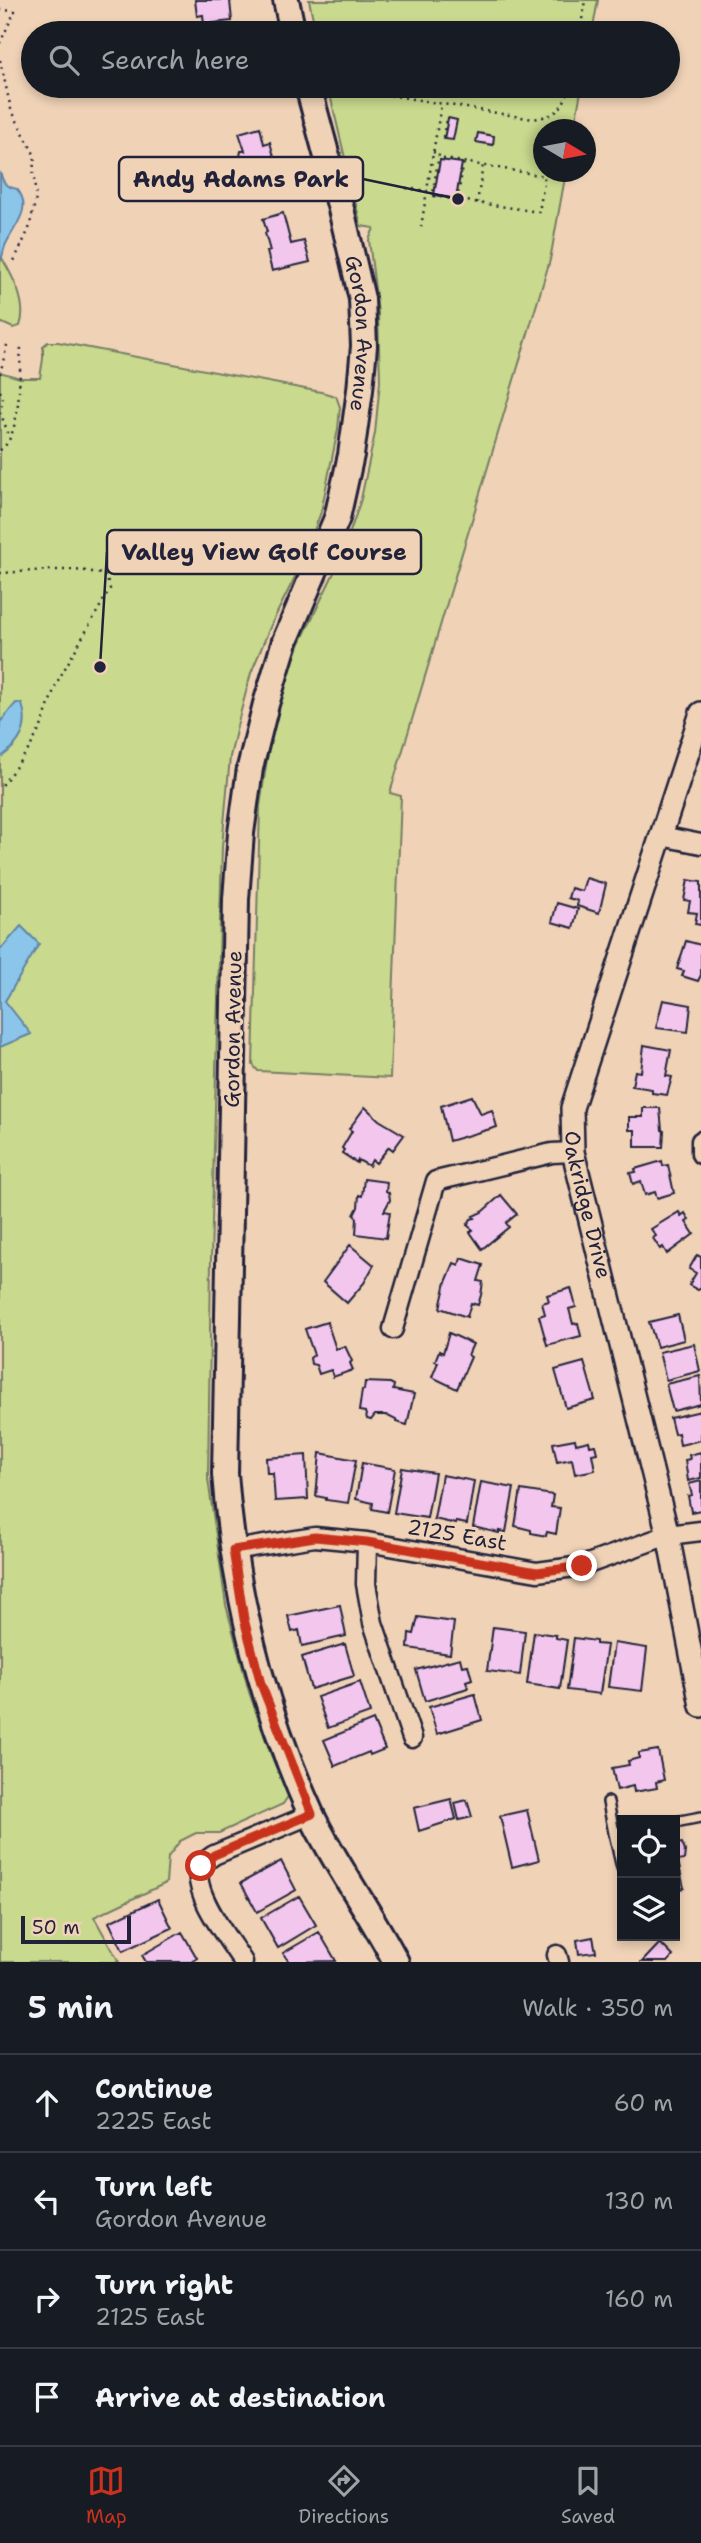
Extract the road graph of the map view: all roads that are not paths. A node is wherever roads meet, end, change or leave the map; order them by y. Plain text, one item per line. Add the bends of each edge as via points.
1 (285, 0) edge
2 (290, 21) edge
3 (311, 98) edge
4 (701, 713) edge
5 (662, 836) junction
6 (701, 844) edge
7 (701, 1141) edge
8 (573, 1152) junction
9 (701, 1154) edge
10 (393, 1329) dead end
11 (701, 1531) edge
12 (668, 1535) junction
13 (367, 1542) junction
14 (233, 1550) junction
15 (701, 1706) edge
16 (412, 1738) dead end
17 (608, 1802) dead end
18 (312, 1814) junction
19 (701, 1817) edge
20 (680, 1821) edge
21 (617, 1829) edge
22 (243, 1962) edge
23 (396, 1962) edge

1 - 2 main road
3 - 14 main road, Gordon Avenue via 362,299 364,346 351,456 337,518 285,642 266,704 250,768 241,833 225,1435
4 - 5 street, Oakridge Drive
5 - 6 street
5 - 8 street, Oakridge Drive via 572,1108
7 - 9 street
8 - 10 street via 436,1181
8 - 12 street, Oakridge Drive
11 - 12 street, 2125 East
12 - 13 street, 2125 East via 582,1566 537,1572
12 - 15 street, Oakridge Drive
13 - 14 street, 2125 East via 315,1537
13 - 16 street via 366,1584 373,1623
14 - 18 main road, Gordon Avenue via 261,1684
17 - 21 lane
18 - 22 street via 214,1855 201,1866 201,1894
18 - 23 main road, Gordon Avenue
19 - 20 lane

